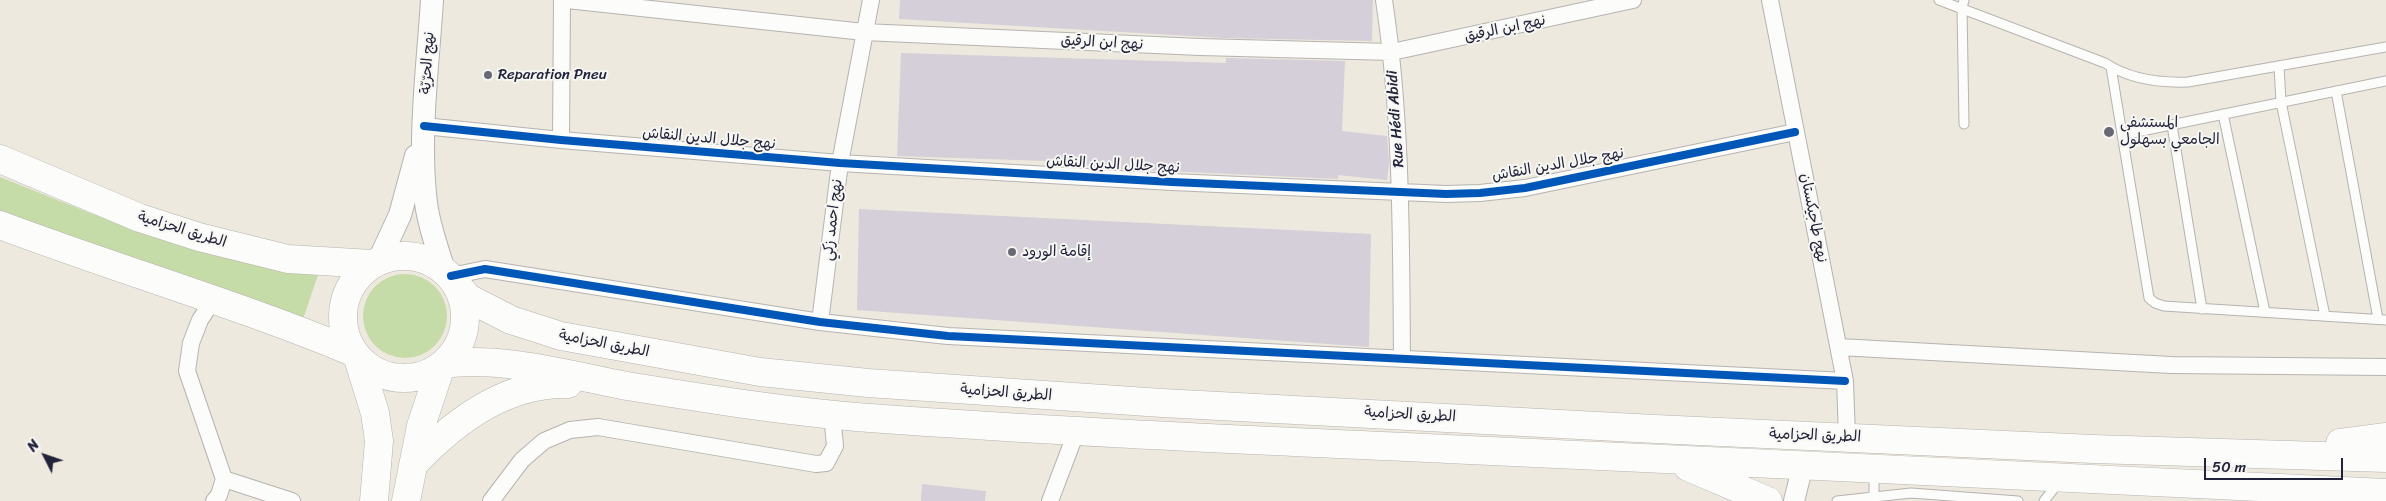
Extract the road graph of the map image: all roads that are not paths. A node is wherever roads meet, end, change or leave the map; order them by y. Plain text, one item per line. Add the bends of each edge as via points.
1 (432, 0) edge
2 (562, 0) edge
3 (567, 0) edge
4 (871, 0) edge
5 (1384, 0) edge
6 (1633, 0) edge
7 (1770, 0) edge
8 (1940, 0) edge
9 (1963, 4) edge
10 (864, 32) junction
11 (2386, 47) edge
12 (1392, 52) junction
13 (2279, 66) junction
14 (2111, 67) junction
15 (2386, 81) edge
16 (2336, 91) junction
17 (2281, 102) junction
18 (2222, 114) junction
19 (1964, 124) dead end
20 (2172, 125) junction
21 (424, 126) junction
22 (1796, 132) junction
23 (2122, 135) junction
24 (561, 140) junction
25 (0, 159) edge
26 (840, 163) junction
27 (1401, 194) junction
28 (0, 225) edge
29 (376, 262) junction
30 (450, 276) junction
31 (213, 300) junction
32 (2202, 309) junction
33 (2265, 312) junction
34 (2325, 316) junction
35 (2382, 320) edge
36 (820, 322) junction
37 (1839, 347) junction
38 (355, 355) junction
39 (1402, 359) junction
40 (442, 365) junction
41 (2386, 367) edge
42 (1845, 381) junction
43 (625, 385) junction
44 (832, 414) junction
45 (1077, 430) junction
46 (1847, 437) junction
47 (2386, 437) edge
48 (2291, 455) junction
49 (2386, 458) edge
50 (1665, 459) junction
51 (413, 465) junction
52 (1803, 465) junction
53 (2064, 476) junction
54 (224, 479) junction
55 (1874, 489) edge
56 (2386, 494) edge
57 (214, 501) edge
58 (292, 501) edge
59 (374, 501) edge
60 (406, 501) edge
61 (491, 501) edge
62 (1050, 501) edge
63 (1768, 501) edge
64 (1794, 501) edge
65 (1837, 501) edge
66 (2018, 501) edge
67 (2044, 501) edge

1 - 21 main road, نهج الحرّيّة
2 - 24 street
3 - 10 street, نهج ابن الرقيق
4 - 10 street, نهج احمد زكي
5 - 12 street, Rue Hédi Abidi
6 - 12 street, نهج ابن الرقيق
7 - 22 street, نهج طاجيكستان
8 - 9 lane
9 - 14 lane
9 - 19 lane
10 - 12 street, نهج ابن الرقيق
10 - 26 street, نهج احمد زكي
11 - 13 lane
12 - 27 street, Rue Hédi Abidi
13 - 14 lane via 2168,83
13 - 17 lane
14 - 23 lane
15 - 16 lane
16 - 17 lane
16 - 35 lane
17 - 18 lane
17 - 34 lane
18 - 20 lane
18 - 33 lane
20 - 23 lane
20 - 32 lane
21 - 24 street, نهج جلال الدين النقاش
21 - 29 main road via 400,215
21 - 30 main road via 426,205 433,237
22 - 27 street, نهج جلال الدين النقاش via 1525,188 1480,193
22 - 37 street, نهج طاجيكستان
23 - 32 lane via 2148,298 2164,306
24 - 26 street, نهج جلال الدين النقاش
25 - 29 highway, الطريق الحزامية via 140,218 198,237 288,259
26 - 27 street, نهج جلال الدين النقاش
26 - 36 street, نهج احمد زكي
27 - 39 street, Rue Hédi Abidi
28 - 31 highway, الطريق الحزامية
29 - 30 highway, الطريق الحزامية via 396,256 413,256 430,260
29 - 38 highway via 357,277 347,294 342,314
30 - 36 street via 485,269
30 - 40 highway via 463,297 466,315 456,350
30 - 46 highway, الطريق الحزامية via 468,298 503,316 561,336 760,372 944,390
31 - 38 highway, الطريق الحزامية via 291,327
31 - 54 street via 191,343 188,371
32 - 33 lane
33 - 34 lane
34 - 35 lane
36 - 39 street via 948,336
37 - 41 street via 2171,365
37 - 42 street, نهج طاجيكستان
38 - 40 highway, الطريق الحزامية via 372,370 389,377 425,375
38 - 59 highway via 374,413 379,441
39 - 42 street
40 - 43 highway, الطريق الحزامية via 465,361 512,365
40 - 51 highway via 421,426
42 - 46 street, نهج طاجيكستان
43 - 44 highway, الطريق الحزامية
43 - 51 highway via 554,383 518,391 461,419
44 - 45 highway, الطريق الحزامية
44 - 61 street via 835,446 826,462 816,464 745,454 625,430 598,427 570,430 544,441 522,460
45 - 50 highway, الطريق الحزامية
45 - 62 street
46 - 48 highway, الطريق الحزامية
47 - 48 highway via 2328,445
48 - 49 highway, الطريق الحزامية
50 - 52 highway, الطريق الحزامية
50 - 63 highway via 1706,473
51 - 60 highway
52 - 55 highway, الطريق الحزامية
52 - 64 street
53 - 55 highway, الطريق الحزامية
53 - 56 highway, الطريق الحزامية
53 - 67 lane
54 - 57 street via 220,495
54 - 58 street
55 - 65 lane
55 - 66 lane

